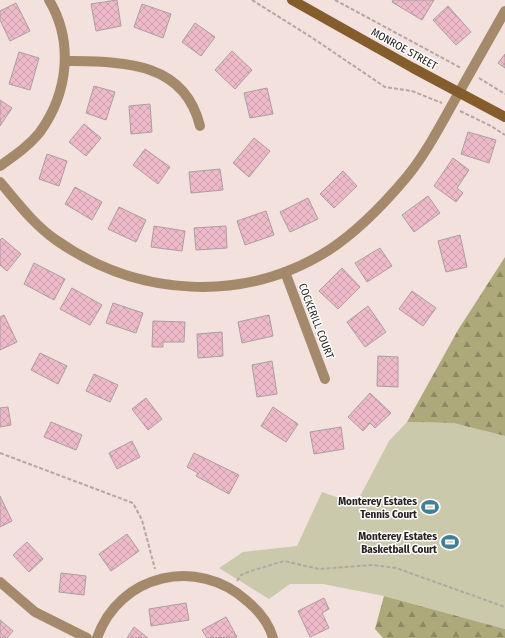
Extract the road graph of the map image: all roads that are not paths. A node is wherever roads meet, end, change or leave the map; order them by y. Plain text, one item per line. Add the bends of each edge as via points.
1 (49, 0) edge
2 (292, 0) edge
3 (505, 11) edge
4 (66, 61) junction
5 (459, 93) junction
6 (505, 117) edge
7 (200, 126) dead end
8 (0, 166) edge
9 (0, 182) edge
10 (285, 272) junction
11 (325, 379) dead end
12 (0, 582) edge
13 (87, 638) edge
14 (97, 638) edge
15 (273, 638) edge

1 - 4 street via 64,36
2 - 5 main road, MONROE STREET
3 - 5 street
4 - 7 street via 136,65 160,73 188,96 196,110
4 - 8 street via 62,86 55,106 39,133
5 - 6 main road, MONROE STREET
5 - 10 street via 406,178 370,217 328,250
9 - 10 street via 26,213 55,239 89,260 129,278 169,285 212,287 246,283
10 - 11 street, COCKERILL COURT
12 - 13 street via 35,612
14 - 15 street via 106,618 136,589 172,576 196,576 232,588 265,620

